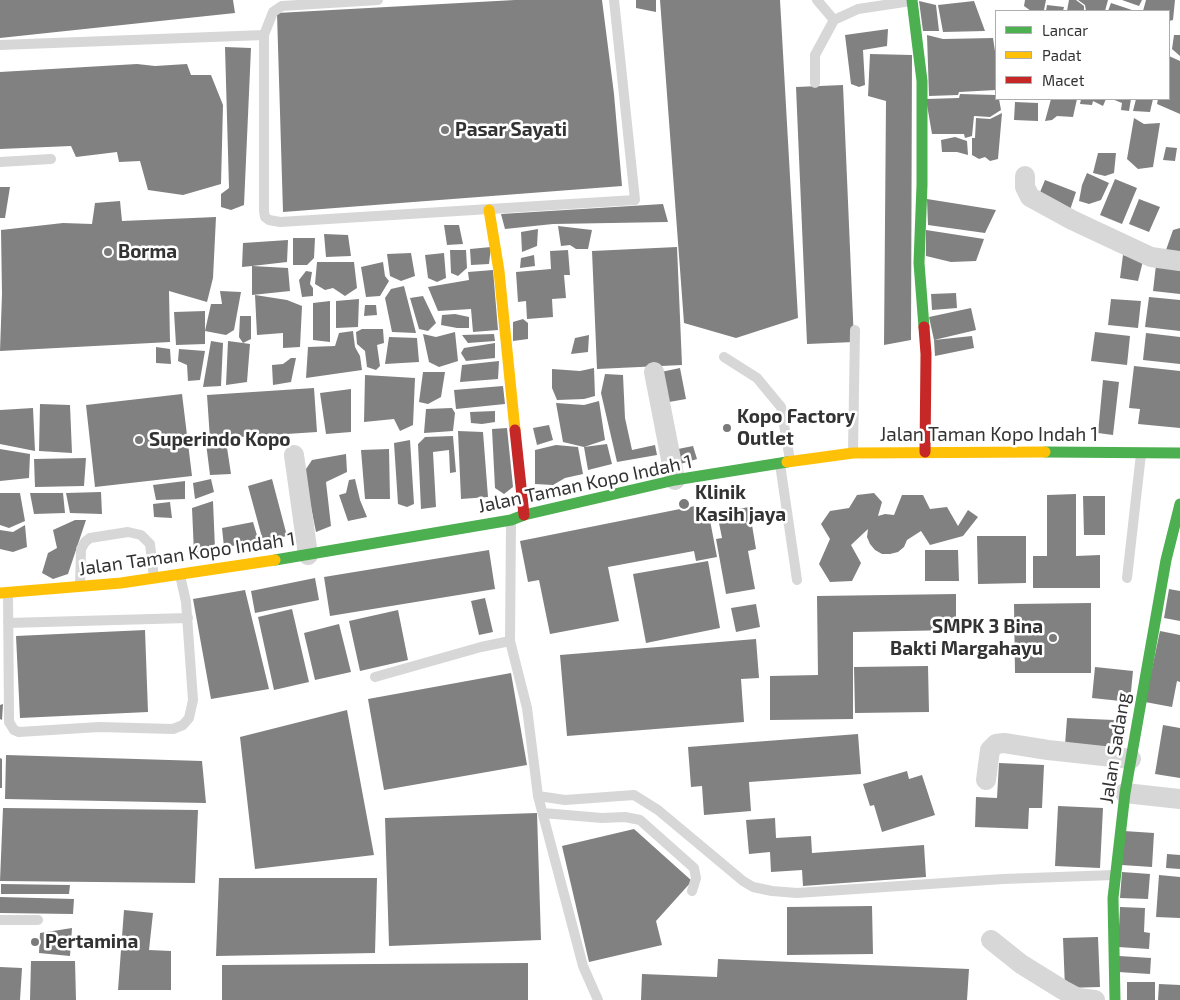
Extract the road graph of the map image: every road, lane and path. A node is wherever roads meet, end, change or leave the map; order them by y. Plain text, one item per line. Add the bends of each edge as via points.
1 (378, 0) edge
2 (614, 0) edge
3 (817, 0) edge
4 (912, 0) edge
5 (834, 20) junction
6 (264, 35) junction
7 (0, 45) edge
8 (815, 83) dead end
9 (50, 159) dead end
10 (0, 162) edge
11 (1025, 176) dead end
12 (489, 210) junction
13 (1180, 261) edge
14 (855, 330) dead end
15 (724, 357) dead end
16 (654, 372) dead end
17 (925, 452) junction
18 (1141, 452) junction
19 (853, 453) junction
20 (1180, 453) edge
21 (294, 455) dead end
22 (785, 462) junction
23 (675, 480) junction
24 (1180, 504) edge
25 (524, 515) junction
26 (511, 520) junction
27 (308, 555) junction
28 (179, 574) junction
29 (154, 578) junction
30 (1127, 578) dead end
31 (797, 580) dead end
32 (80, 587) junction
33 (4, 593) edge
34 (188, 618) junction
35 (8, 622) junction
36 (510, 641) junction
37 (375, 676) dead end
38 (1131, 759) junction
39 (986, 780) dead end
40 (1125, 793) junction
41 (538, 796) junction
42 (1180, 799) edge
43 (543, 813) junction
44 (1114, 874) junction
45 (692, 891) dead end
46 (0, 920) edge
47 (38, 920) dead end
48 (991, 940) dead end
49 (598, 1000) edge
50 (1095, 1000) edge
51 (1116, 1000) edge

1 - 6 lane via 282,6 273,12
2 - 12 lane via 635,200
3 - 5 lane
4 - 5 lane via 858,9
4 - 17 street via 922,81 919,263 926,362
5 - 8 lane via 815,55
6 - 7 lane
6 - 12 lane via 264,211 268,220 280,222
9 - 10 lane
11 - 13 street via 1025,187 1030,197 1151,257
12 - 25 street via 499,271
14 - 19 lane
15 - 22 lane via 757,378 781,407
16 - 23 street
17 - 18 street, Jalan Taman Kopo Indah 1
17 - 19 street, Jalan Taman Kopo Indah 1
18 - 20 street, Jalan Taman Kopo Indah 1
18 - 30 lane
19 - 22 street, Jalan Taman Kopo Indah 1
21 - 27 street
22 - 23 street, Jalan Taman Kopo Indah 1
22 - 31 lane
23 - 25 street, Jalan Taman Kopo Indah 1
24 - 38 street, Jalan Sadang via 1166,560
25 - 26 street, Jalan Taman Kopo Indah 1
26 - 27 street, Jalan Taman Kopo Indah 1
26 - 36 lane
27 - 28 street, Jalan Taman Kopo Indah 1
28 - 29 street, Jalan Taman Kopo Indah 1
28 - 34 lane
29 - 32 street, Jalan Taman Kopo Indah 1
29 - 32 lane via 150,544 141,535 128,532 90,538 85,542 81,549
32 - 33 street, Jalan Taman Kopo Indah 1
33 - 35 lane
34 - 35 lane
34 - 35 lane via 193,700 189,718 173,729 14,730 9,722
36 - 37 lane
36 - 41 lane via 527,708
38 - 39 street via 996,744 990,750
38 - 40 street, Jalan Sadang
40 - 42 street
40 - 44 street, Jalan Sadang
41 - 43 lane
41 - 44 lane via 565,800 634,795 658,810 743,881 772,891 797,893
43 - 45 lane via 602,818 625,816 640,820 694,868 696,878
43 - 49 lane via 583,966
44 - 51 street, Jalan Sadang
46 - 47 lane
48 - 50 street via 1020,964 1063,990 1078,998

